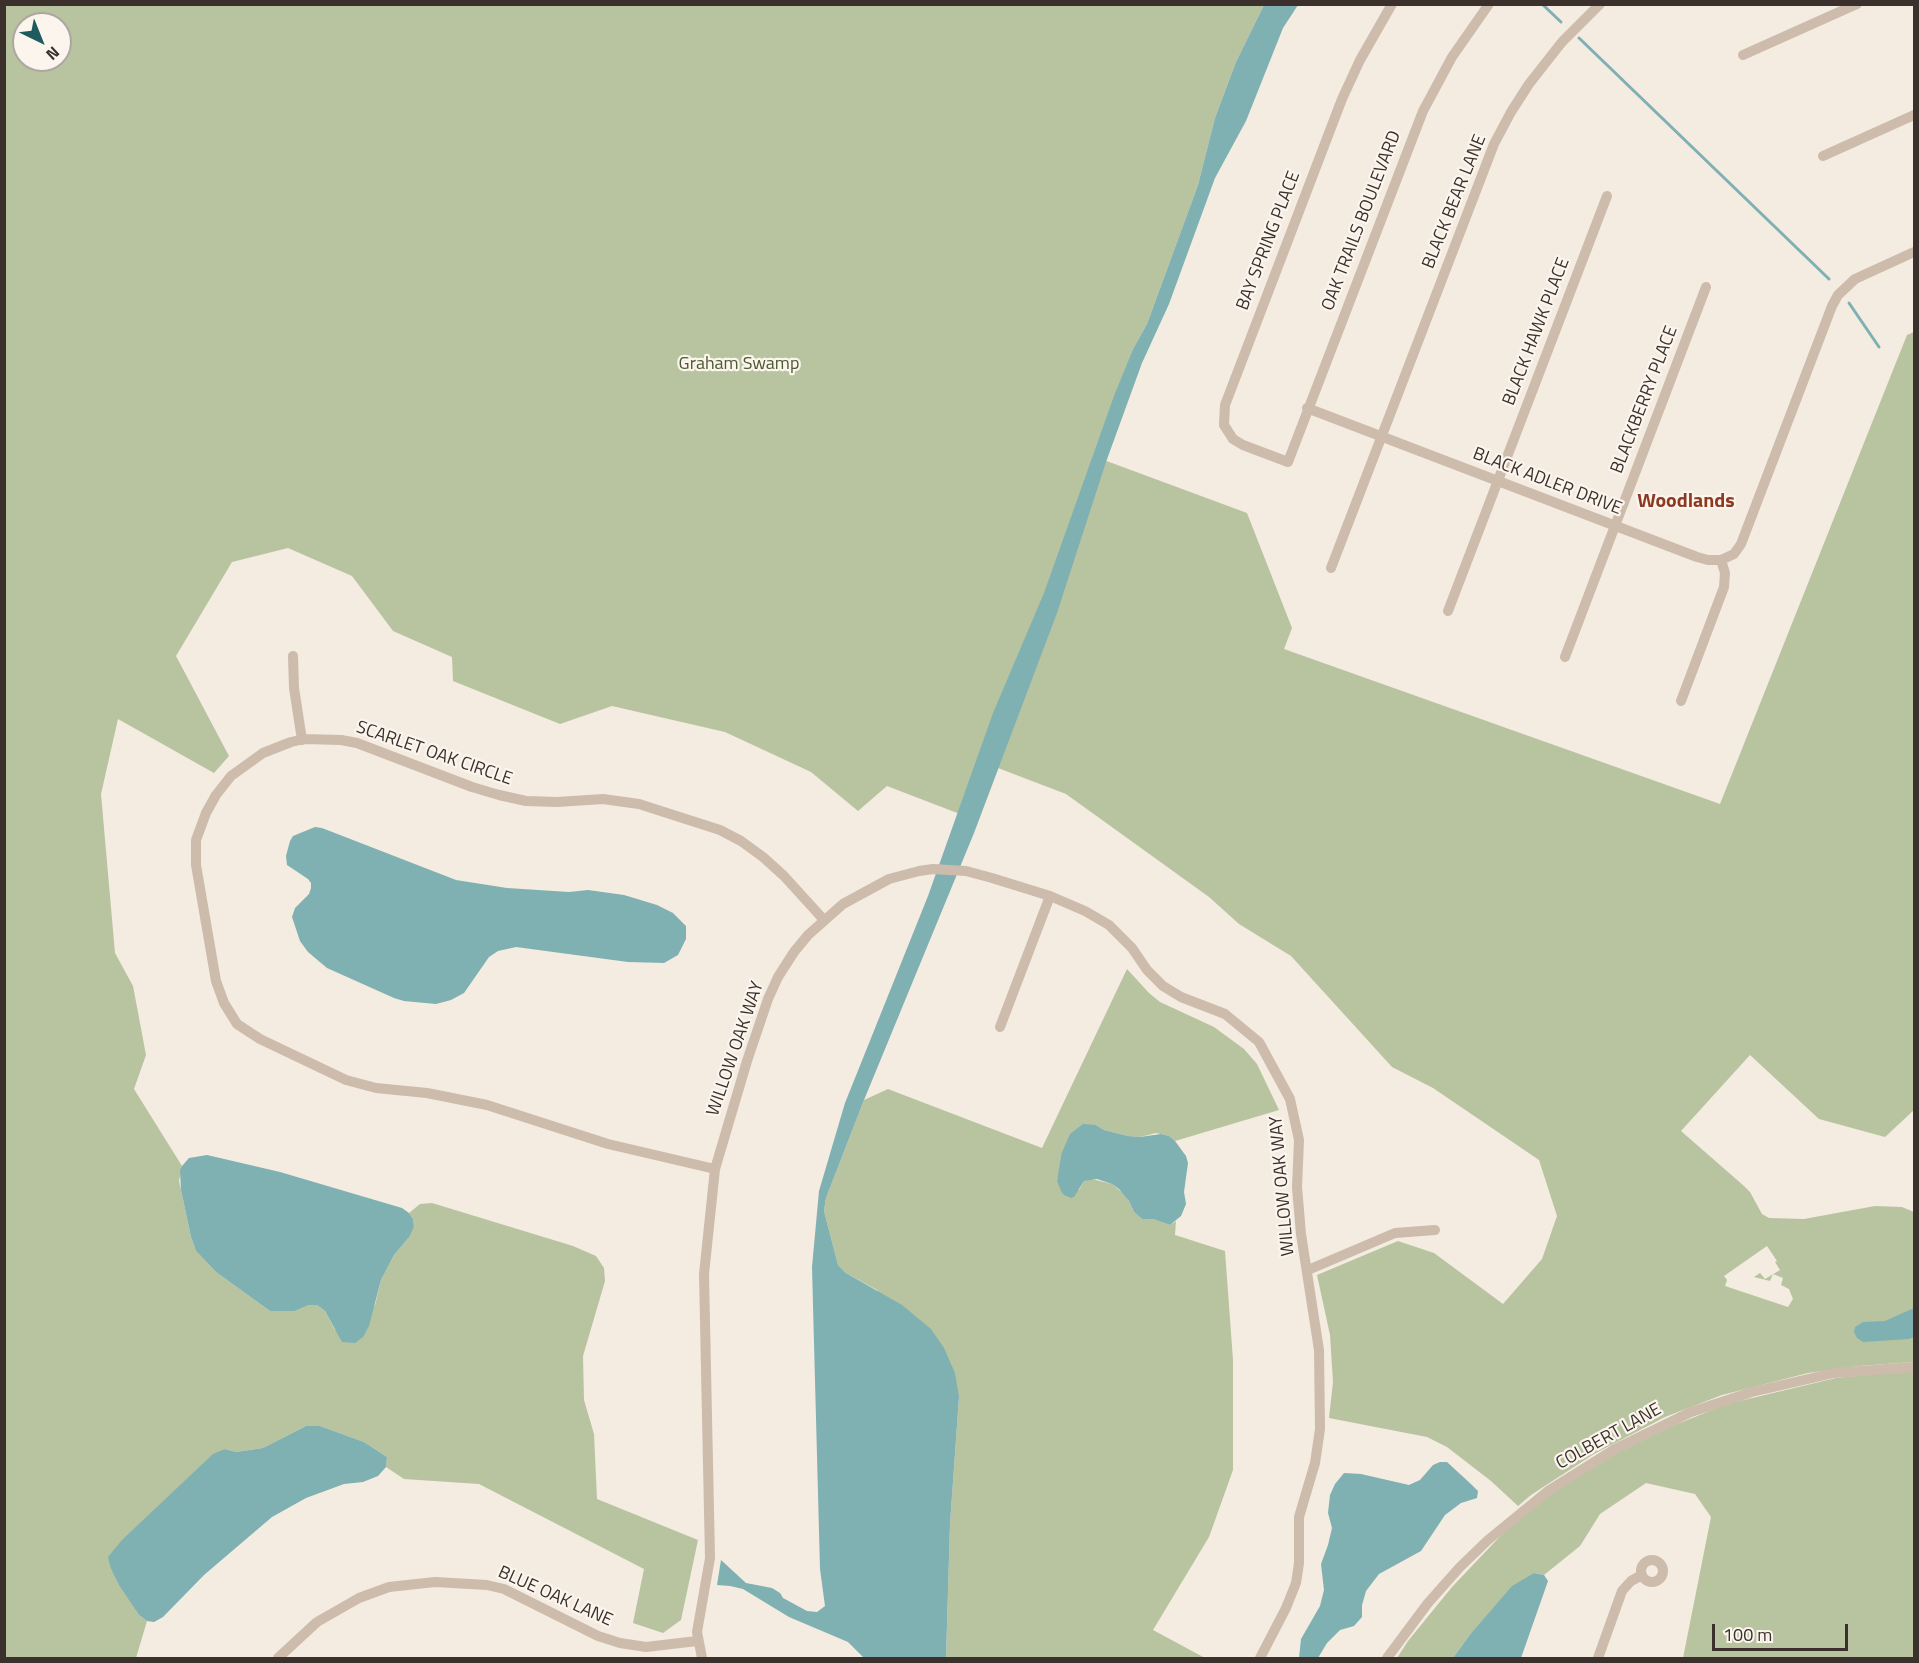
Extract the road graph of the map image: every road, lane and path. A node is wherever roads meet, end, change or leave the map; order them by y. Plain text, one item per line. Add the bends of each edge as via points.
1 (1392, 4) edge
2 (1489, 4) edge
3 (1600, 4) edge
4 (1857, 4) edge
5 (1743, 55) dead end
6 (1914, 115) edge
7 (1823, 156) dead end
8 (1607, 196) dead end
9 (1914, 252) edge
10 (1706, 287) dead end
11 (1307, 408) junction
12 (1381, 437) junction
13 (1288, 462) joint
14 (1498, 481) junction
15 (1615, 525) junction
16 (1721, 560) junction
17 (1330, 568) dead end
18 (1448, 611) dead end
19 (293, 656) dead end
20 (1565, 657) dead end
21 (1681, 701) dead end
22 (302, 740) junction
23 (1050, 896) junction
24 (824, 920) junction
25 (1000, 1027) dead end
26 (715, 1169) junction
27 (1435, 1230) dead end
28 (1308, 1270) junction
29 (1914, 1367) edge
30 (1642, 1575) dead end
31 (697, 1641) junction
32 (278, 1659) edge
33 (702, 1659) edge
34 (1260, 1659) edge
35 (1387, 1659) edge
36 (1598, 1659) edge

1 - 13 street, BAY SPRING PLACE via 1342,99 1224,405 1224,425 1233,439
2 - 11 street, OAK TRAILS BOULEVARD via 1452,57 1423,111
3 - 12 street, BLACK BEAR LANE via 1553,53 1503,128 1487,160
4 - 5 street
6 - 7 street
8 - 14 street, BLACK HAWK PLACE
9 - 16 street via 1855,279 1838,295 1741,544 1734,555
10 - 15 street, BLACKBERRY PLACE
11 - 12 street, BLACK ADLER DRIVE
11 - 13 street, OAK TRAILS BOULEVARD
12 - 14 street, BLACK ADLER DRIVE
12 - 17 street, BLACK BEAR LANE
14 - 15 street, BLACK ADLER DRIVE
14 - 18 street, BLACK HAWK PLACE
15 - 16 street, BLACK ADLER DRIVE via 1704,559
15 - 20 street, BLACKBERRY PLACE
16 - 21 street via 1724,587
19 - 22 street
22 - 24 street, SCARLET OAK CIRCLE via 330,738 357,743 472,787 526,801 603,799 639,804 720,830 763,857
22 - 26 street, SCARLET OAK CIRCLE via 263,753 231,776 211,804 196,840 198,881 216,981 237,1024 260,1040 346,1080 487,1105 608,1144
23 - 24 street, WILLOW OAK WAY via 966,871 933,869 889,879 843,904
23 - 25 street
23 - 28 street, WILLOW OAK WAY via 1109,925 1163,986 1225,1014 1259,1042 1287,1091 1296,1120 1297,1186
24 - 26 street, WILLOW OAK WAY via 794,952 768,999
26 - 31 street, WILLOW OAK WAY via 704,1274 710,1558
27 - 28 street via 1395,1233
28 - 34 street, WILLOW OAK WAY via 1319,1350 1318,1447 1299,1517 1296,1583
29 - 35 street, COLBERT LANE via 1834,1373 1752,1392 1691,1412 1615,1449 1564,1480 1502,1527 1446,1583
30 - 36 street via 1622,1591
31 - 32 street, BLUE OAK LANE via 646,1647 620,1643 504,1589 435,1582 389,1587 359,1598 317,1622
31 - 33 street, WILLOW OAK WAY

